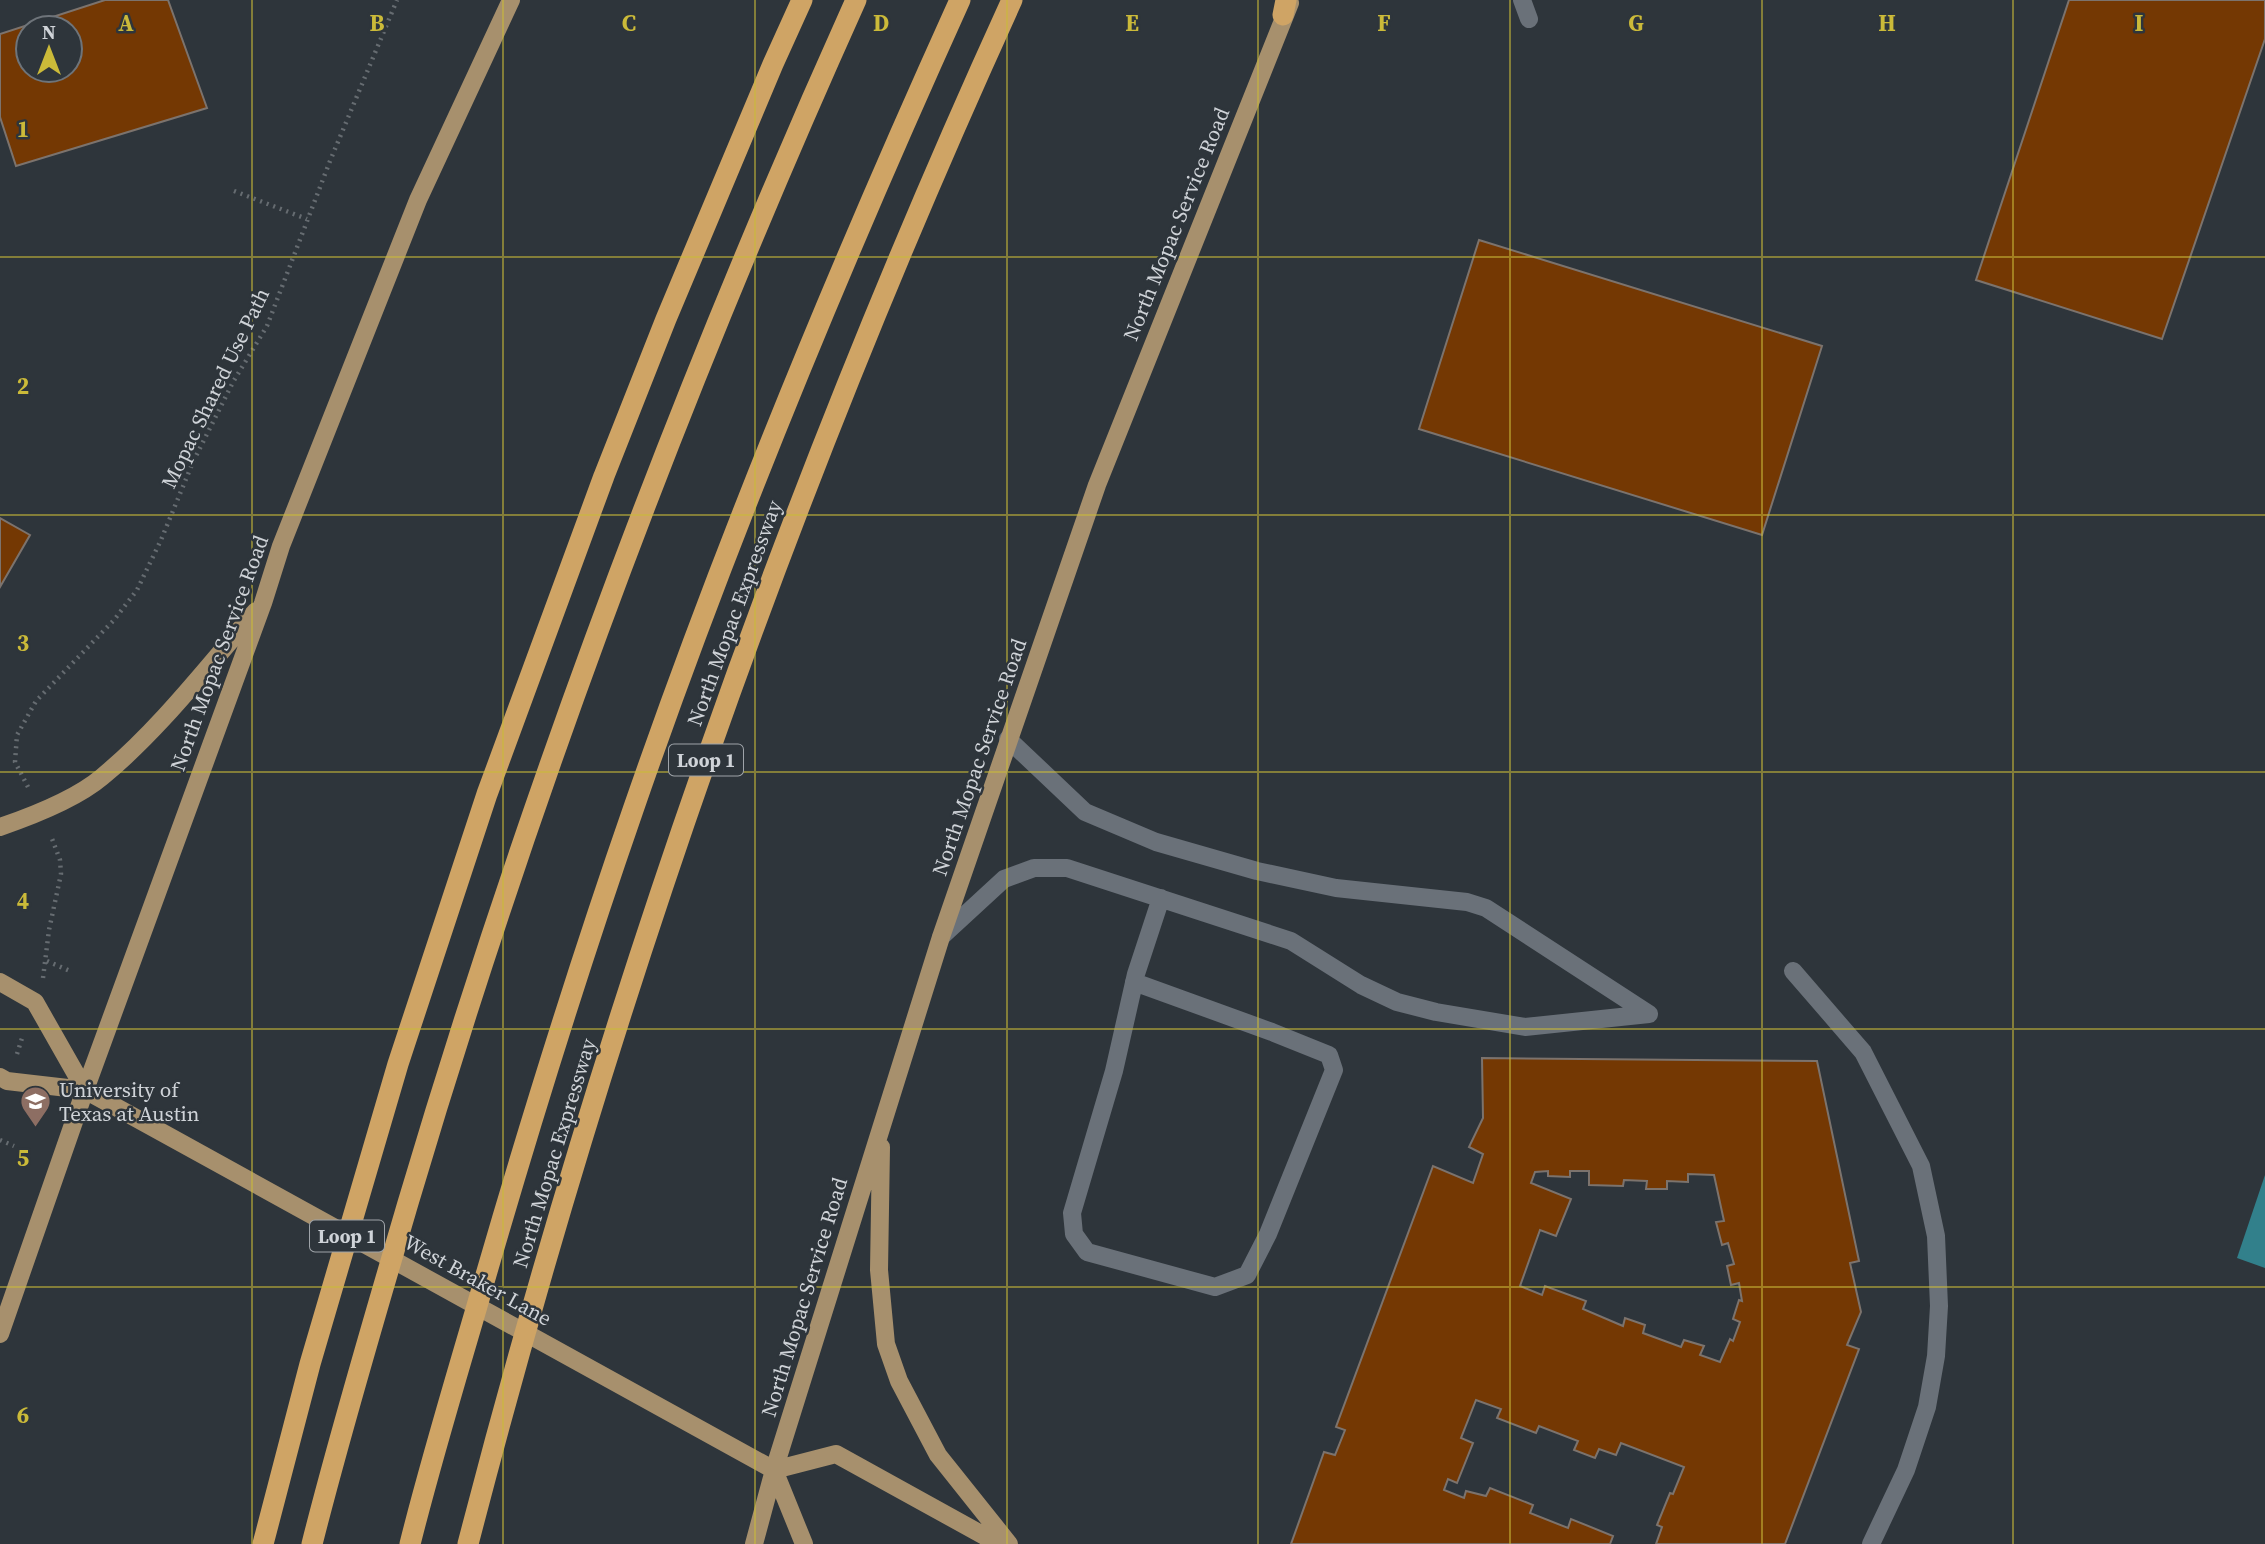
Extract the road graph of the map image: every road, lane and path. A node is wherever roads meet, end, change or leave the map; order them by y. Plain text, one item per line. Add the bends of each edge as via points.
1 (397, 0) edge
2 (511, 0) edge
3 (802, 0) edge
4 (856, 0) edge
5 (960, 0) edge
6 (1012, 0) edge
7 (1522, 0) edge
8 (1287, 5) edge
9 (1529, 19) dead end
10 (234, 191) dead end
11 (307, 219) junction
12 (263, 603) junction
13 (1009, 739) junction
14 (33, 797) dead end
15 (0, 827) edge
16 (52, 837) dead end
17 (1161, 898) junction
18 (942, 937) junction
19 (47, 961) junction
20 (70, 971) dead end
21 (1793, 971) dead end
22 (46, 972) dead end
23 (0, 982) edge
24 (1134, 982) junction
25 (0, 1077) edge
26 (85, 1090) junction
27 (881, 1128) junction
28 (0, 1140) edge
29 (14, 1146) dead end
30 (0, 1334) edge
31 (774, 1470) junction
32 (263, 1544) edge
33 (312, 1544) edge
34 (410, 1544) edge
35 (468, 1544) edge
36 (754, 1544) edge
37 (804, 1544) edge
38 (999, 1544) edge
39 (1009, 1544) edge
40 (1871, 1544) edge

1 - 11 path, Mopac Shared Use Path
2 - 12 main road, North Mopac Service Road via 418,200 281,546
3 - 32 highway, Loop 1 via 642,380 487,794 398,1064
4 - 33 highway via 717,322 536,802 449,1065 343,1422
5 - 34 highway via 797,380 633,810 529,1124
6 - 35 highway, North Mopac Expressway / Loop 1 via 841,399 679,834 590,1114
7 - 9 lane
8 - 13 main road, North Mopac Service Road via 1097,485
10 - 11 path
11 - 14 path, Mopac Shared Use Path via 267,326 193,461 137,590 36,701 17,735 15,762
12 - 15 main road via 160,721 100,779 40,813
12 - 26 main road, North Mopac Service Road
13 - 17 lane via 1085,812 1156,842 1257,871 1336,888 1486,908 1649,1014 1525,1027 1436,1012 1397,1002 1361,985 1291,941
13 - 18 main road, North Mopac Service Road
16 - 19 path via 61,874
17 - 18 lane via 1067,868 1034,868 1004,879
17 - 24 lane
18 - 27 main road, North Mopac Service Road
19 - 20 path
19 - 22 path
21 - 40 lane via 1863,1052 1921,1166 1936,1236 1939,1306 1927,1407 1906,1470
23 - 26 main road via 35,1002
24 - 24 lane via 1114,1071 1072,1213 1074,1234 1087,1252 1215,1287 1247,1275 1334,1070 1329,1055
25 - 26 main road, West Braker Lane
26 - 30 main road, North Mopac Service Road
26 - 31 main road, West Braker Lane
27 - 31 main road, North Mopac Service Road
27 - 39 main road via 879,1270 886,1344 899,1381 938,1455
28 - 29 path
31 - 36 main road, North Mopac Service Road
31 - 37 main road
31 - 38 main road via 836,1454

